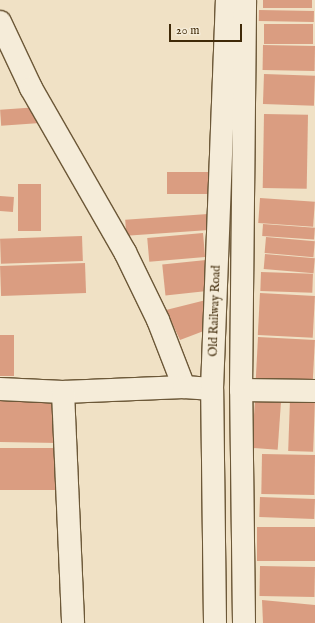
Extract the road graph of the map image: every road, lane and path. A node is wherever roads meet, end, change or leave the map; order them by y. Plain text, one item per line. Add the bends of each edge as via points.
1 (227, 0) edge
2 (245, 0) edge
3 (0, 22) edge
4 (184, 387) junction
5 (0, 389) edge
6 (212, 389) junction
7 (241, 390) junction
8 (315, 390) edge
9 (63, 392) junction
10 (73, 623) edge
11 (215, 623) edge
12 (244, 623) edge

1 - 6 main road, Old Railway Road
2 - 7 main road
3 - 4 main road via 31,88 125,252 158,320
4 - 6 main road
4 - 9 main road
5 - 9 main road
6 - 11 main road, Old Railway Road
7 - 8 main road
7 - 12 main road
9 - 10 main road

